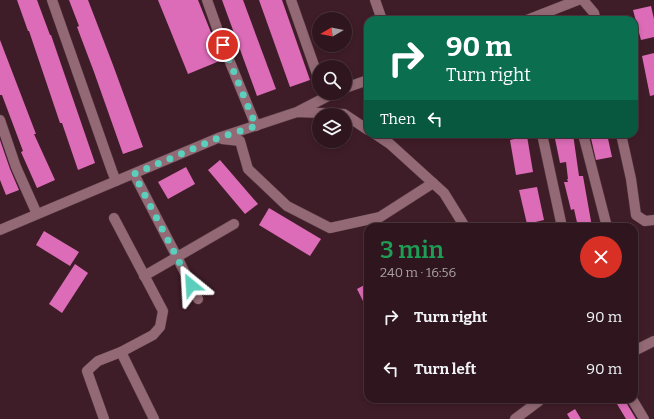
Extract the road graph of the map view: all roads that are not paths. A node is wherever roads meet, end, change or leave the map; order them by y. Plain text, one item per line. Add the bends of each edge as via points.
1 (52, 0) edge
2 (208, 0) edge
3 (291, 0) edge
4 (374, 0) edge
5 (578, 0) edge
6 (583, 0) edge
7 (553, 15) edge
8 (380, 16) edge
9 (595, 16) edge
10 (312, 60) edge
11 (364, 81) edge
12 (352, 86) edge
13 (320, 100) edge
14 (297, 112) junction
15 (0, 120) edge
16 (256, 126) junction
17 (364, 127) edge
18 (218, 138) junction
19 (381, 138) edge
20 (543, 138) edge
21 (584, 138) edge
22 (622, 138) edge
23 (134, 174) junction
24 (116, 181) junction
25 (433, 183) junction
26 (38, 214) junction
27 (114, 218) dead end
28 (654, 220) edge
29 (463, 223) edge
30 (561, 223) edge
31 (606, 223) edge
32 (234, 224) dead end
33 (0, 230) edge
34 (177, 257) junction
35 (144, 276) junction
36 (198, 299) dead end
37 (654, 340) edge
38 (638, 349) edge
39 (121, 352) junction
40 (539, 403) edge
41 (634, 403) edge
42 (526, 415) edge
43 (104, 419) edge
44 (154, 419) edge
45 (515, 419) edge
46 (644, 419) edge

1 - 24 street
2 - 16 street via 223,45
3 - 10 street
4 - 8 street
5 - 7 street
6 - 9 street
11 - 12 street
13 - 14 street
14 - 16 street
14 - 17 street via 344,114
15 - 26 street via 16,167
16 - 18 street
18 - 23 street
18 - 25 street via 240,141 248,169 281,201 330,228 380,217
19 - 25 street
20 - 30 street
21 - 31 street
22 - 28 street via 636,215 645,221
23 - 24 street
23 - 34 street
24 - 26 street
25 - 29 street via 444,193
26 - 33 street
27 - 35 street
32 - 34 street
34 - 35 street
34 - 36 street
35 - 39 street via 163,311 160,327 153,335
37 - 38 street
39 - 43 street via 98,361 87,371
39 - 44 street
40 - 42 street
41 - 46 street
42 - 45 street

